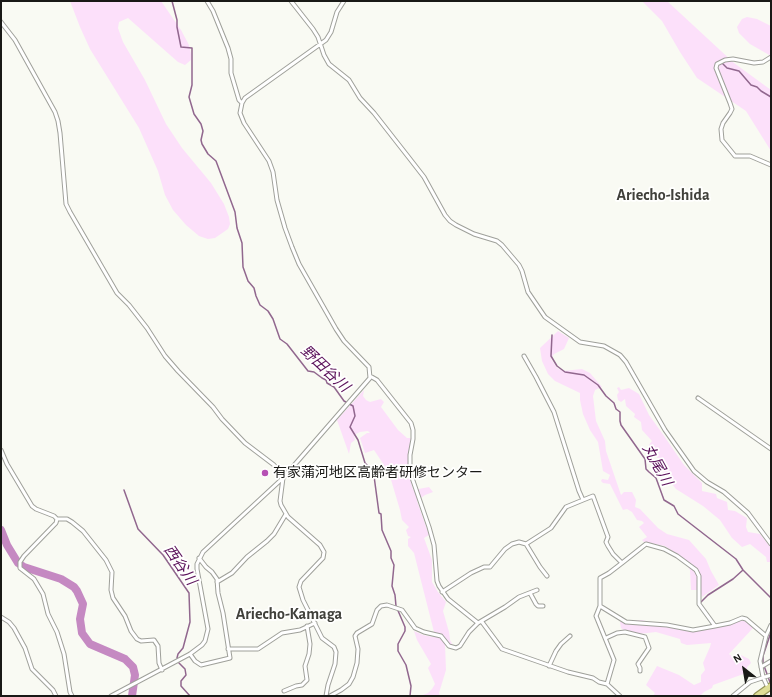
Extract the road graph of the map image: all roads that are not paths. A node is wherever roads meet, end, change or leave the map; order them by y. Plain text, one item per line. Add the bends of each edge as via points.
1 (207, 1) edge
2 (291, 1) edge
3 (344, 1) edge
4 (1, 22) edge
5 (321, 44) junction
6 (771, 57) edge
7 (242, 103) junction
8 (771, 165) edge
9 (524, 356) dead end
10 (370, 376) junction
11 (698, 398) dead end
12 (771, 448) edge
13 (1, 450) edge
14 (283, 478) junction
15 (583, 500) junction
16 (286, 514) junction
17 (56, 519) junction
18 (526, 544) junction
19 (771, 544) edge
20 (199, 558) junction
21 (622, 563) junction
22 (547, 576) dead end
23 (217, 582) junction
24 (537, 590) dead end
25 (442, 592) junction
26 (530, 593) junction
27 (543, 606) dead end
28 (600, 606) junction
29 (1, 616) edge
30 (480, 622) junction
31 (315, 623) junction
32 (771, 625) edge
33 (307, 626) junction
34 (715, 626) junction
35 (570, 636) dead end
36 (766, 636) junction
37 (606, 638) junction
38 (228, 649) junction
39 (190, 654) junction
40 (771, 661) edge
41 (549, 666) junction
42 (763, 666) junction
43 (162, 670) junction
44 (640, 671) dead end
45 (767, 676) edge
46 (607, 684) junction
47 (770, 687) edge
48 (284, 691) dead end
49 (56, 696) edge
50 (72, 696) edge
51 (112, 696) edge
52 (326, 696) edge
53 (330, 696) edge
54 (620, 696) edge
55 (733, 696) edge
56 (757, 696) edge

1 - 7 street via 228,48 232,73
2 - 5 street via 313,29
3 - 5 street via 337,12 331,32
4 - 14 street via 15,40 56,116 60,133 66,204 117,293 142,322 165,356 245,443 274,465
5 - 7 street via 245,98
5 - 19 street via 329,64 349,80 360,98 424,177 450,221 502,245 519,265 528,292 536,306 550,321 580,342 604,346 620,355 665,430 694,471 748,513
6 - 8 street via 763,62 754,63 725,60 717,64 716,72 732,109 722,123 722,140 735,156 750,156
7 - 10 street via 241,118 265,152 273,172 277,200 292,247 336,329 367,365
9 - 15 street via 554,412
10 - 14 street
10 - 25 street via 377,380 411,423 413,439 410,472 429,527 434,546 437,581
11 - 12 street
13 - 17 street via 32,506
14 - 16 street via 280,501
14 - 20 street via 208,546
15 - 18 street via 566,507 552,528
15 - 21 street via 593,496 608,537 606,542
16 - 23 street via 267,541 232,573
16 - 31 street via 320,545 324,552 323,558 301,581 299,587
17 - 43 street via 67,519 83,531 106,560 112,572 113,598 137,638 141,641 154,640 158,646
17 - 50 street via 56,523 24,556 20,568 34,579 44,594 48,614 64,654
18 - 22 street
18 - 25 street via 512,544 490,567 471,573
20 - 23 street
20 - 39 street via 197,568 208,629 202,646
21 - 28 street via 600,578
21 - 34 street via 648,544 664,549 694,567 699,576 698,604
23 - 38 street
24 - 26 street
25 - 30 street
26 - 27 street via 536,604
26 - 30 street via 519,597
28 - 34 street via 626,622 693,630
28 - 37 street via 596,616
29 - 49 street via 14,628 25,648 32,669
30 - 41 street via 502,649
30 - 53 street via 469,632 460,646 454,648 449,646 442,636 415,628 400,609 387,605 379,608 372,624 354,638 358,656 353,678 345,688
31 - 33 street
31 - 52 street via 322,638 334,647 336,652
32 - 36 street
33 - 38 street via 282,633 258,649
33 - 48 street via 310,644 305,666 307,680 302,686
34 - 36 street via 742,618
35 - 41 street via 556,651
36 - 42 street via 760,661
37 - 44 street via 624,632 645,637 649,648 638,664
37 - 46 street via 614,660
38 - 39 street via 230,658 205,664 198,664
39 - 43 street
40 - 42 street
41 - 46 street
42 - 45 street
43 - 51 street
45 - 47 street
45 - 55 street via 750,682
46 - 54 street
47 - 56 highway

